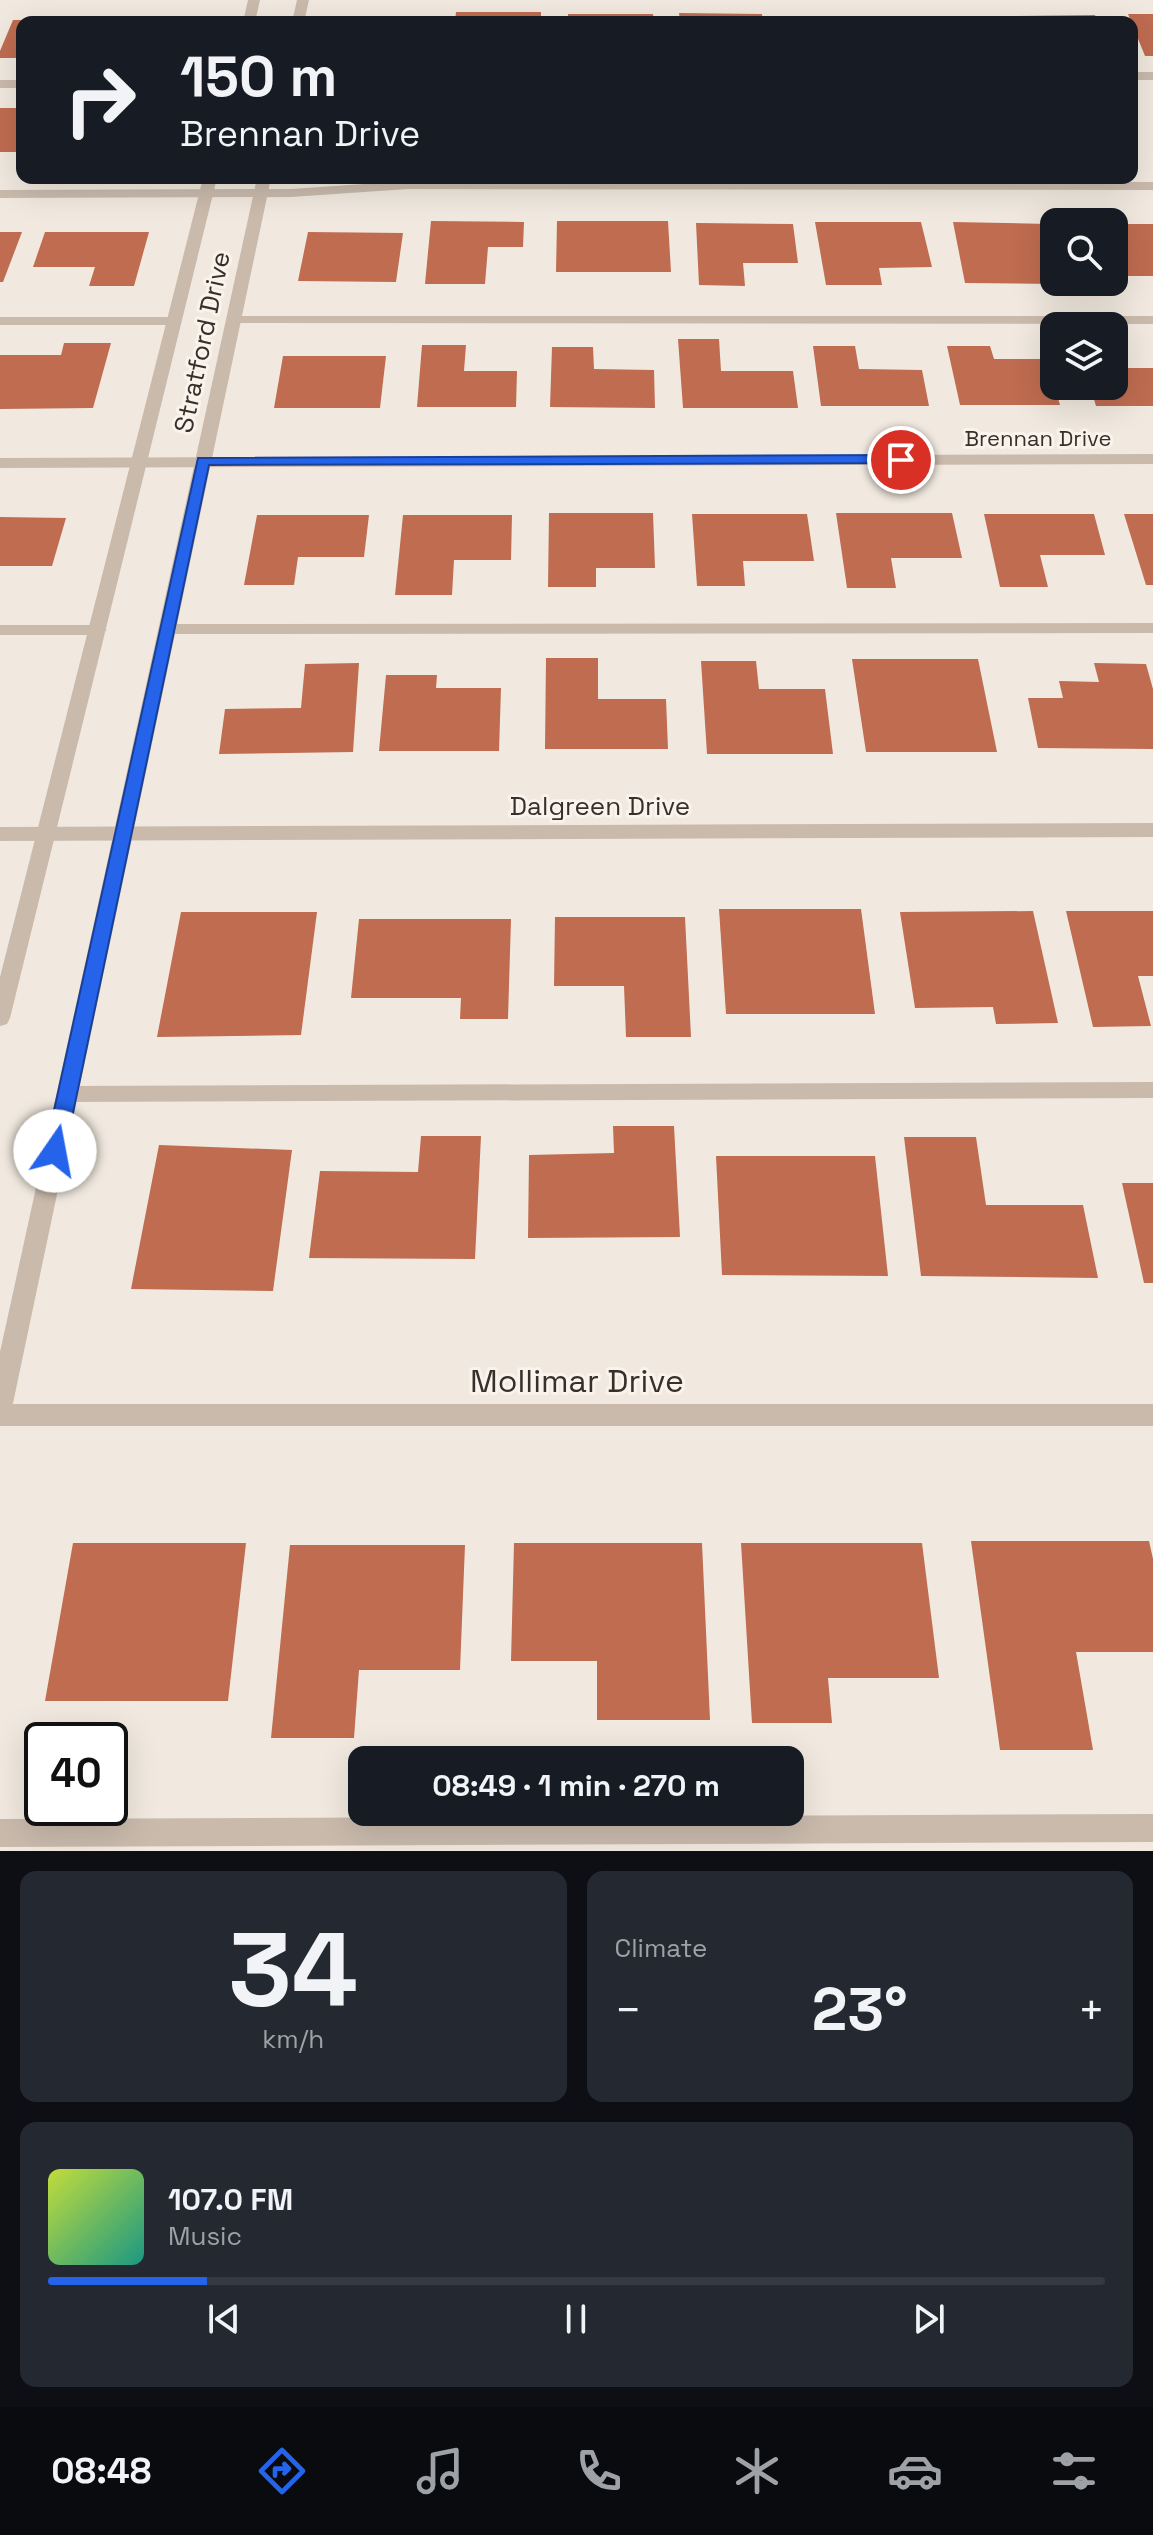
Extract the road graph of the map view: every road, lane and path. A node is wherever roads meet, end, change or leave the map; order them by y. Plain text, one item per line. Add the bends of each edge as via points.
1 (208, 186) edge
2 (262, 186) edge
3 (1153, 186) edge
4 (0, 194) edge
5 (234, 320) junction
6 (1153, 320) edge
7 (0, 321) edge
8 (175, 321) junction
9 (1153, 459) edge
10 (203, 461) junction
11 (140, 462) junction
12 (0, 463) edge
13 (1153, 628) edge
14 (168, 629) junction
15 (0, 630) edge
16 (98, 630) junction
17 (1153, 830) edge
18 (125, 833) junction
19 (0, 834) edge
20 (46, 834) junction
21 (0, 1018) edge
22 (1153, 1090) edge
23 (68, 1094) junction
24 (0, 1408) edge
25 (0, 1415) edge
26 (1153, 1415) edge
27 (1153, 1828) edge
28 (0, 1833) edge

1 - 2 street
1 - 4 street
1 - 8 street, Stratford Drive
2 - 3 street via 327,192 408,185
2 - 5 street, Stratford Drive
5 - 6 street
5 - 10 street, Stratford Drive
7 - 8 street
8 - 11 street, Stratford Drive
9 - 10 street, Brennan Drive
10 - 11 street, Brennan Drive
10 - 14 street, Stratford Drive
11 - 12 street, Brennan Drive
11 - 16 street, Stratford Drive
13 - 14 street
14 - 18 street, Stratford Drive
15 - 16 street
16 - 20 street, Stratford Drive
17 - 18 street, Dalgreen Drive
18 - 20 street, Dalgreen Drive
18 - 23 street, Stratford Drive
19 - 20 street, Dalgreen Drive
20 - 21 street, Stratford Drive
22 - 23 street
23 - 24 street, Stratford Drive
25 - 26 street, Mollimar Drive
27 - 28 street

